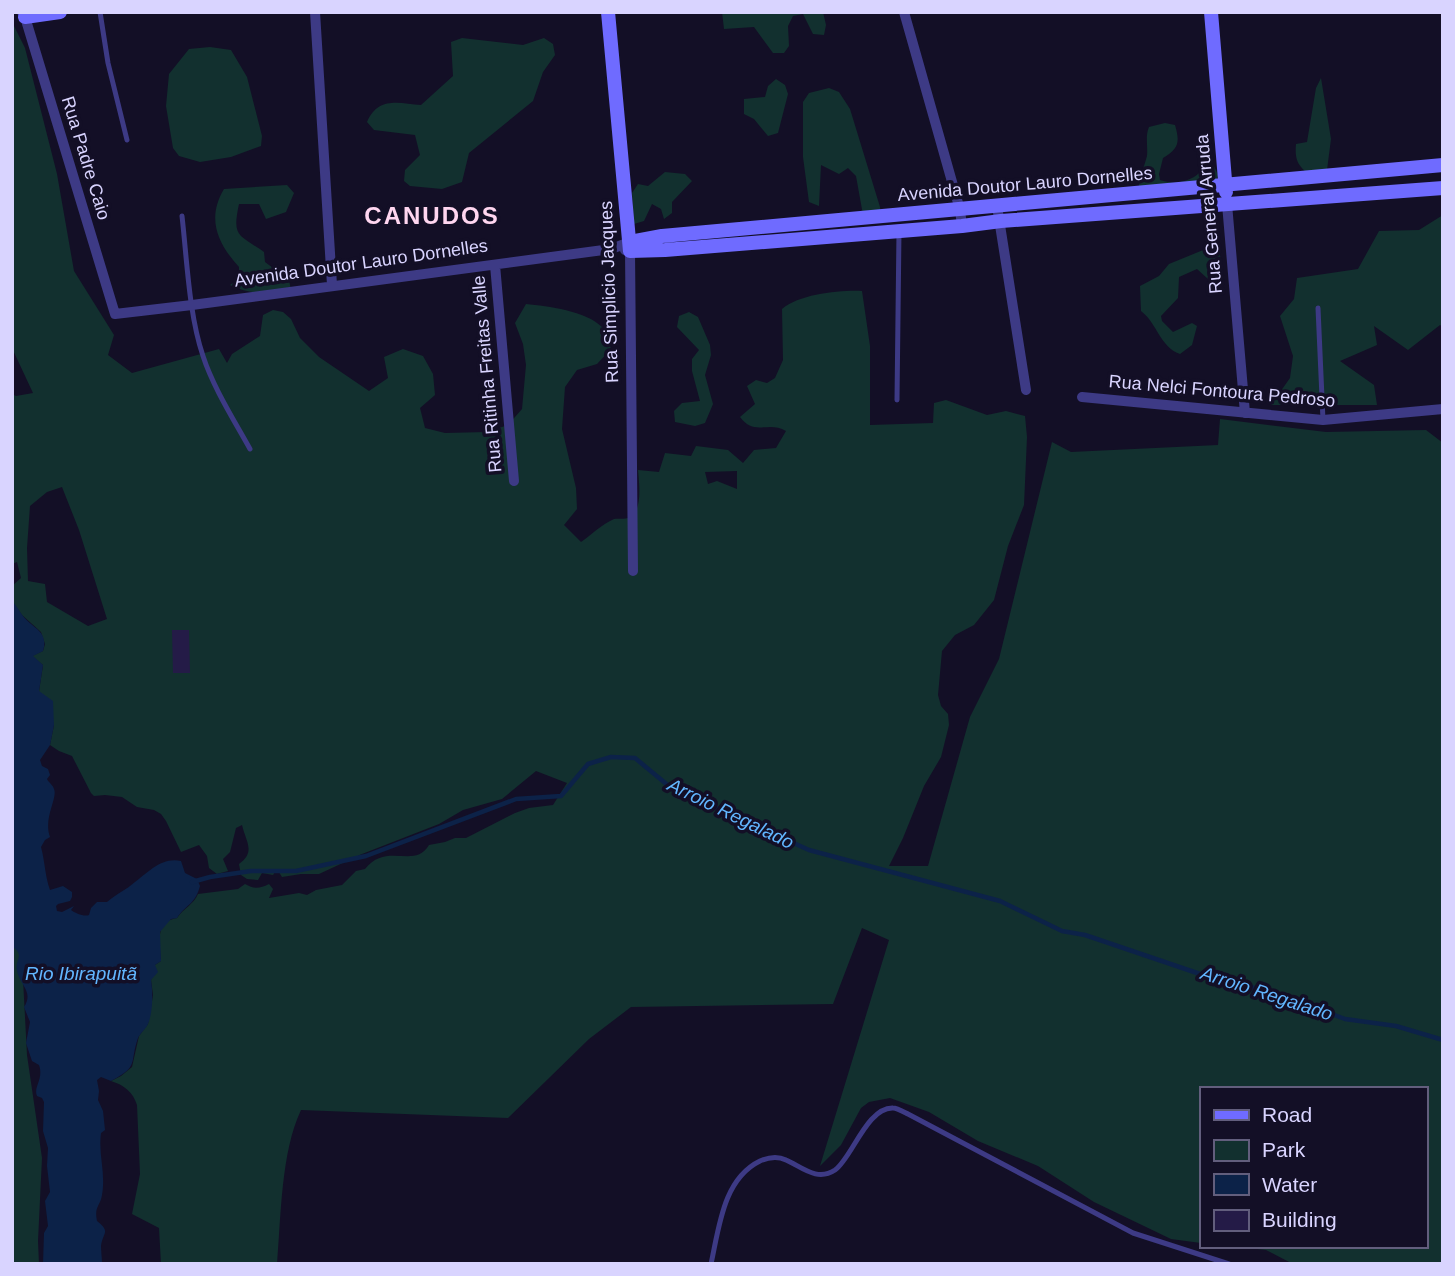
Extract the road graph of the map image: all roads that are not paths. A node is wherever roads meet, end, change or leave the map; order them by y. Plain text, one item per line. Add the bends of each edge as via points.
1 (60, 12) edge
2 (100, 12) edge
3 (315, 12) edge
4 (608, 12) edge
5 (904, 12) edge
6 (1211, 12) edge
7 (24, 15) edge
8 (127, 140) dead end
9 (1443, 165) edge
10 (1225, 185) junction
11 (1443, 188) edge
12 (1227, 204) junction
13 (997, 206) junction
14 (960, 209) junction
15 (181, 216) dead end
16 (1000, 221) junction
17 (962, 226) junction
18 (899, 231) junction
19 (630, 247) junction
20 (495, 265) junction
21 (332, 285) junction
22 (192, 305) junction
23 (1318, 308) dead end
24 (114, 314) joint
25 (1026, 390) dead end
26 (1082, 397) dead end
27 (897, 400) dead end
28 (1443, 409) edge
29 (1245, 413) junction
30 (1322, 420) junction
31 (250, 449) dead end
32 (514, 481) dead end
33 (633, 571) dead end
34 (711, 1264) edge
35 (1229, 1264) edge

1 - 7 main road
2 - 8 lane
3 - 21 street
4 - 19 main road, Rua Simplicio Jacques
5 - 14 street
6 - 10 main road, Rua General Arruda
7 - 24 street, Rua Padre Caio
9 - 10 main road, Avenida Doutor Lauro Dornelles
10 - 12 main road, Rua General Arruda
10 - 13 main road, Avenida Doutor Lauro Dornelles
11 - 12 main road, Avenida Doutor Lauro Dornelles
12 - 16 main road, Avenida Doutor Lauro Dornelles
12 - 29 street, Rua General Arruda
13 - 14 main road, Avenida Doutor Lauro Dornelles
13 - 16 street
14 - 17 street
14 - 19 main road, Avenida Doutor Lauro Dornelles via 662,236
15 - 22 lane
16 - 17 main road, Avenida Doutor Lauro Dornelles
16 - 25 street
17 - 18 main road, Avenida Doutor Lauro Dornelles
18 - 19 main road, Avenida Doutor Lauro Dornelles via 665,250
18 - 27 lane
19 - 20 street, Avenida Doutor Lauro Dornelles
19 - 33 street, Rua Simplicio Jacques
20 - 21 street, Avenida Doutor Lauro Dornelles
20 - 32 street, Rua Ritinha Freitas Valle
21 - 22 street, Avenida Doutor Lauro Dornelles
22 - 24 street, Avenida Doutor Lauro Dornelles
22 - 31 lane via 208,370
23 - 30 lane
26 - 29 street, Rua Nelci Fontoura Pedroso
28 - 30 street, Rua Nelci Fontoura Pedroso
29 - 30 street, Rua Nelci Fontoura Pedroso
34 - 35 lane via 726,1200 743,1172 771,1157 783,1158 812,1174 830,1173 878,1114 893,1108 1133,1233

